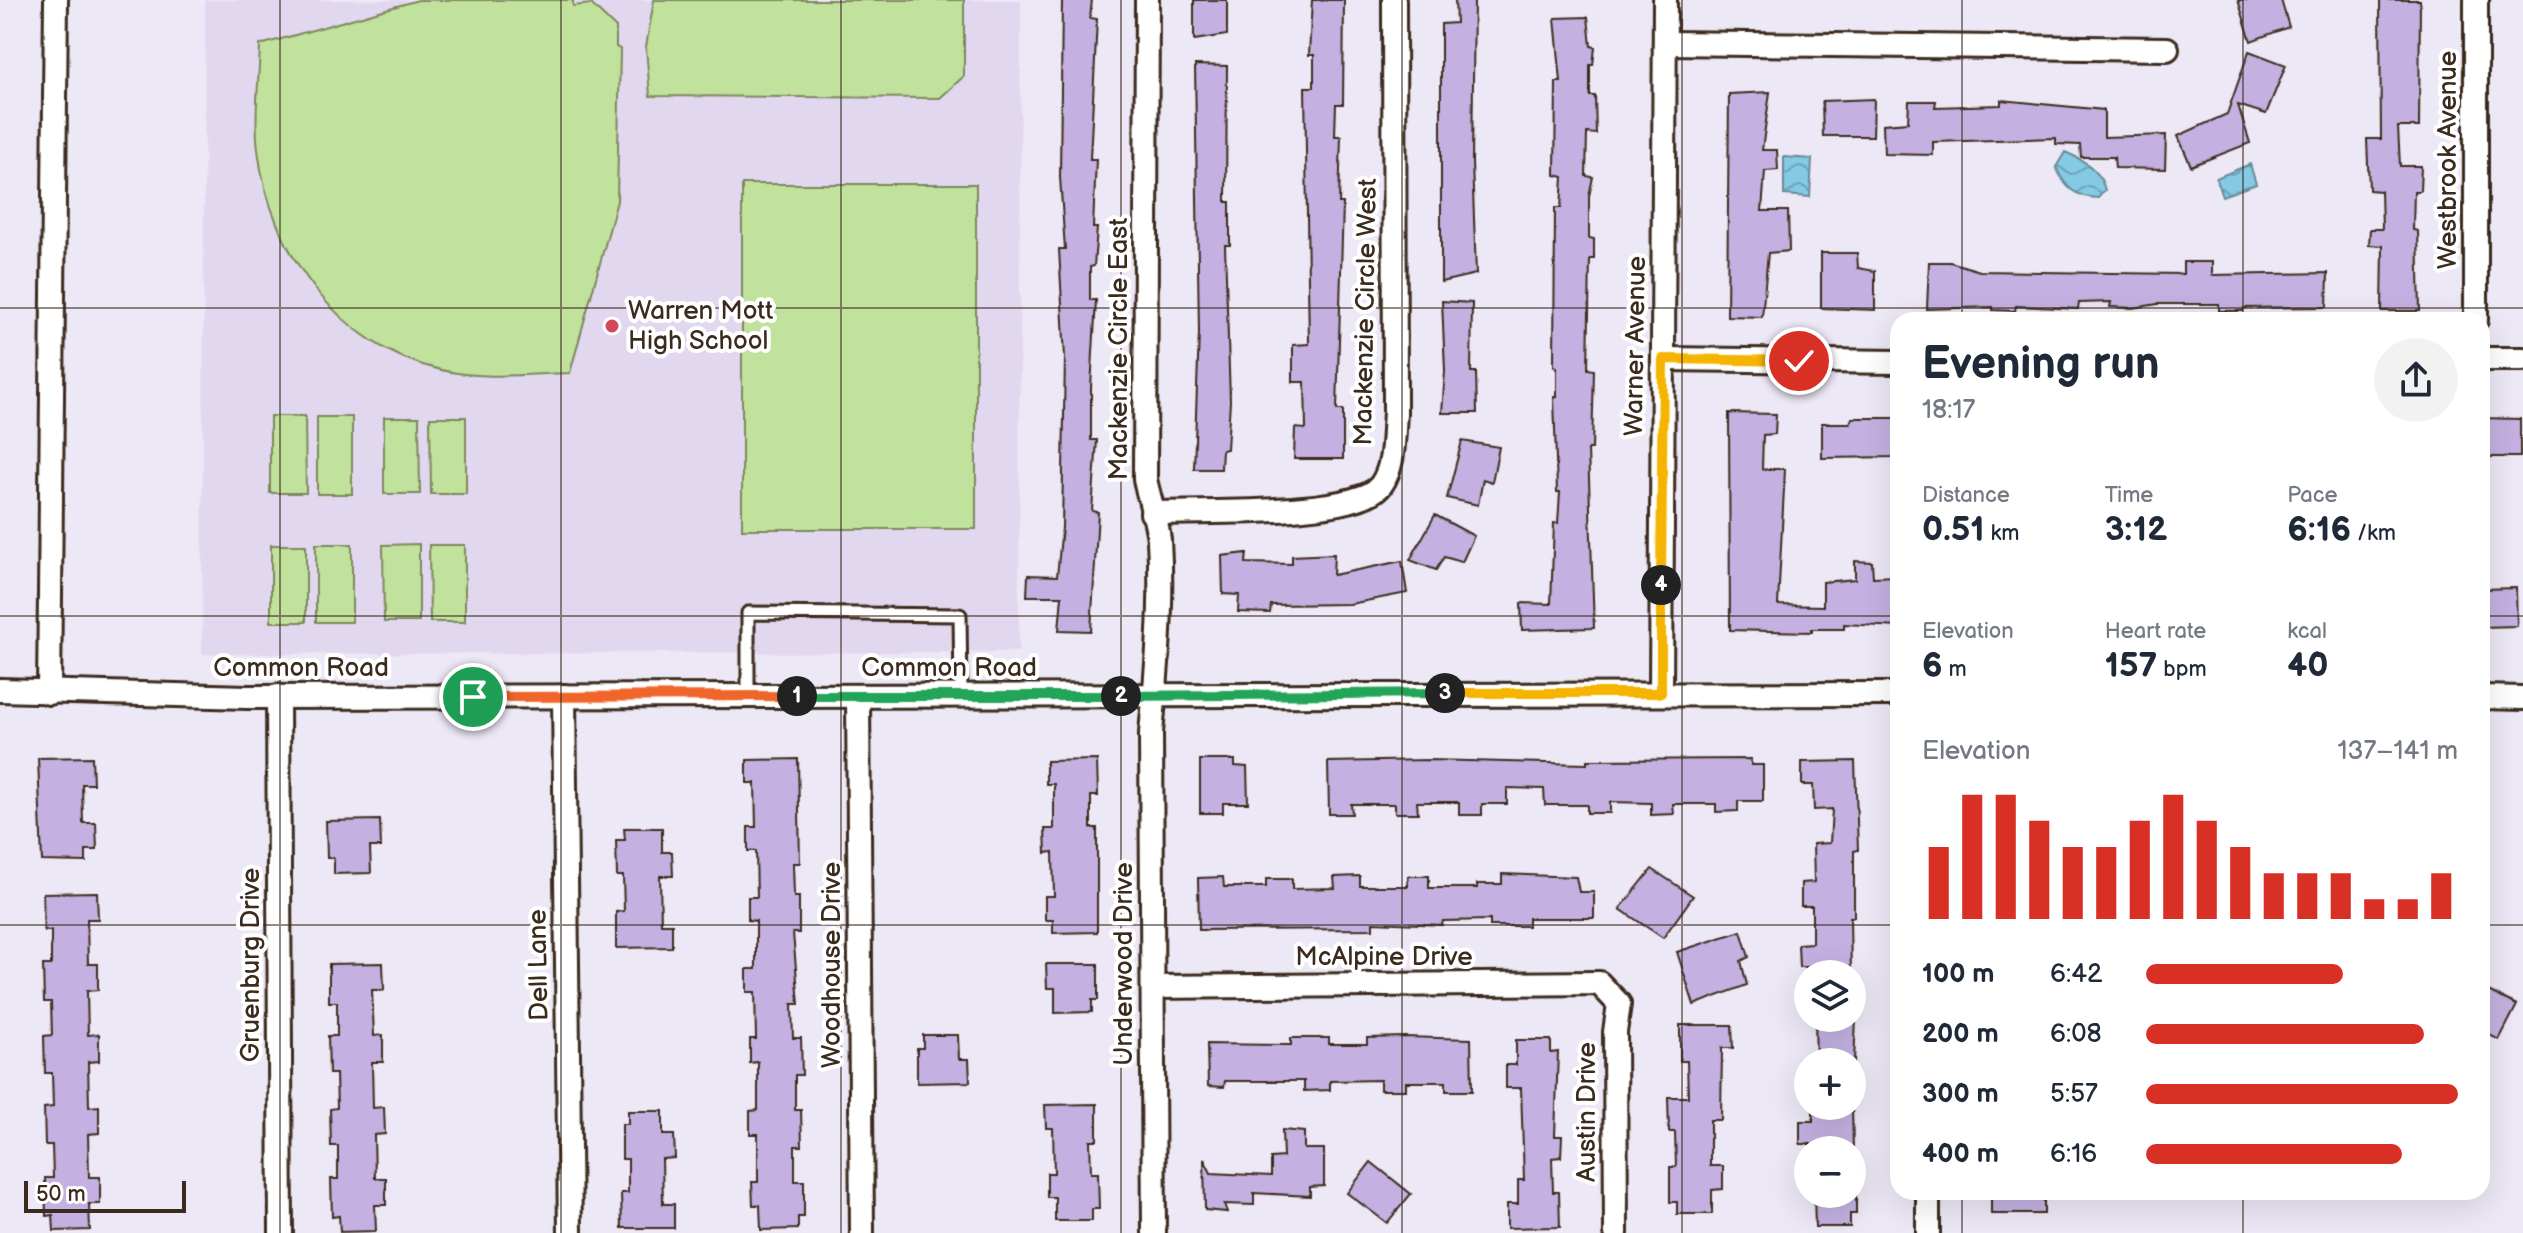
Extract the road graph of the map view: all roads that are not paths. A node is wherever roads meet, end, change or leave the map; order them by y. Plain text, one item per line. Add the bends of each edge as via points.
1 (56, 0) edge
2 (1147, 0) edge
3 (1394, 0) edge
4 (1665, 0) edge
5 (2476, 0) edge
6 (1667, 43) junction
7 (2167, 49) dead end
8 (2476, 312) edge
9 (1663, 359) junction
10 (2490, 359) edge
11 (2523, 359) edge
12 (1890, 362) edge
13 (1152, 513) junction
14 (0, 690) edge
15 (49, 693) junction
16 (1661, 693) junction
17 (1890, 694) edge
18 (1154, 695) junction
19 (278, 696) junction
20 (564, 696) junction
21 (748, 696) junction
22 (858, 696) junction
23 (961, 696) junction
24 (2490, 697) edge
25 (2523, 698) edge
26 (1153, 987) junction
27 (1611, 994) joint
28 (1928, 1200) edge
29 (281, 1233) edge
30 (570, 1233) edge
31 (862, 1233) edge
32 (1154, 1233) edge
33 (1616, 1233) edge
34 (1928, 1233) edge

1 - 15 street
2 - 13 street, Mackenzie Circle East via 1145,479
3 - 13 street, Mackenzie Circle West via 1395,413 1387,475 1366,497 1324,507
4 - 6 street, Warner Avenue
5 - 8 street, Westbrook Avenue
6 - 7 street
6 - 9 street, Warner Avenue
9 - 12 street
9 - 16 street, Warner Avenue
10 - 11 street
13 - 18 street, Mackenzie Circle East via 1159,537
14 - 15 street, Common Road
15 - 19 street, Common Road
16 - 17 street, Common Road
16 - 18 street, Common Road
18 - 23 street, Common Road
18 - 26 street, Underwood Drive
19 - 20 street, Common Road
19 - 29 street, Gruenburg Drive
20 - 21 street, Common Road
20 - 30 street, Dell Lane
21 - 22 street, Common Road
21 - 23 lane via 748,613 960,615
22 - 23 street, Common Road
22 - 31 street, Woodhouse Drive
24 - 25 street
26 - 27 street, McAlpine Drive via 1599,983
26 - 32 street, Underwood Drive
27 - 33 street, Austin Drive via 1620,1016 1615,1032
28 - 34 street

